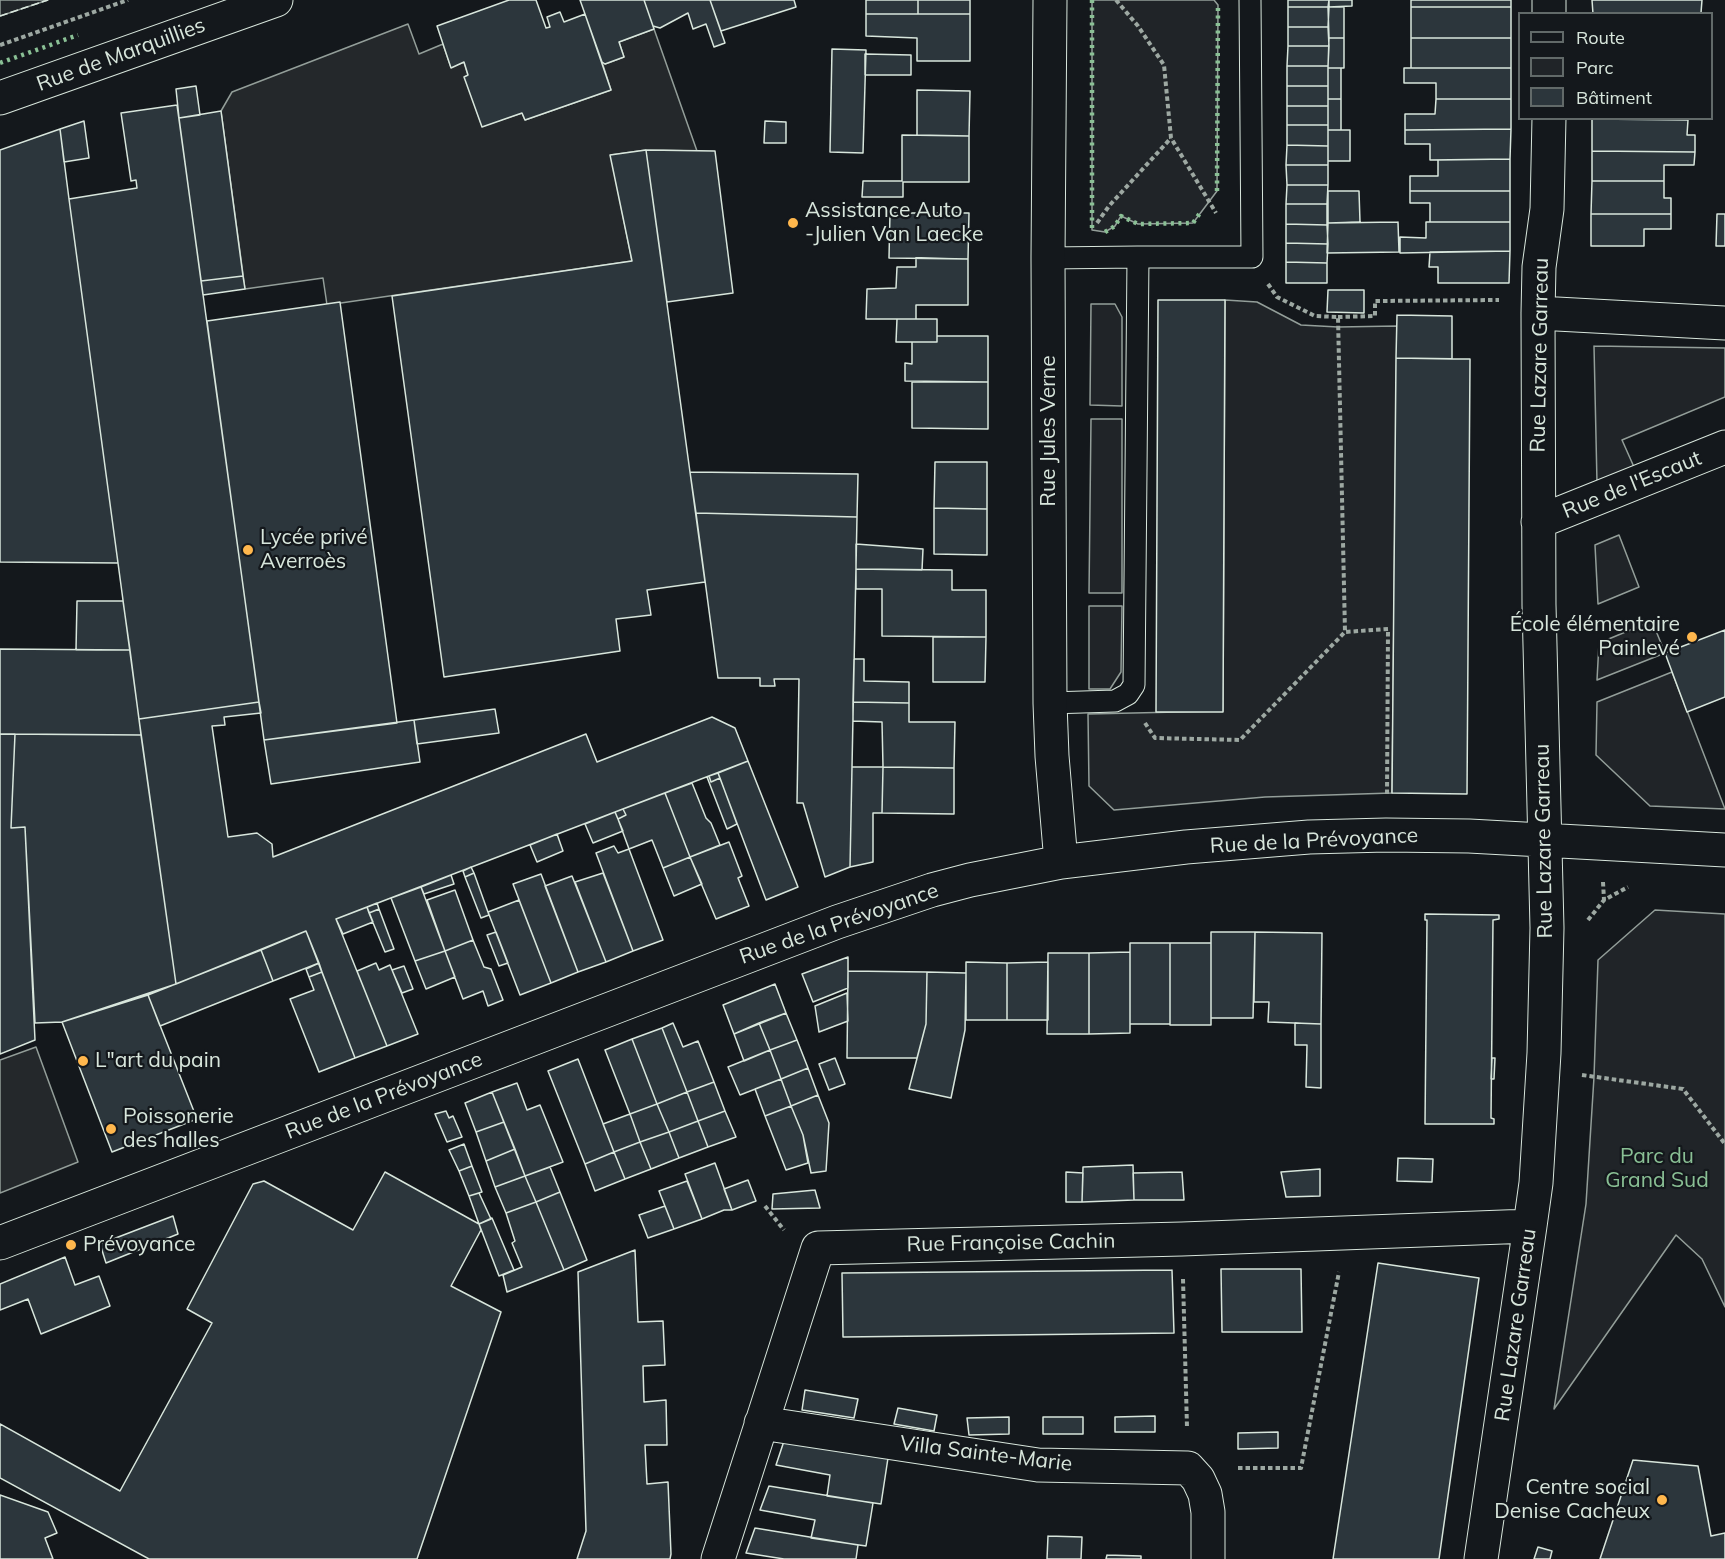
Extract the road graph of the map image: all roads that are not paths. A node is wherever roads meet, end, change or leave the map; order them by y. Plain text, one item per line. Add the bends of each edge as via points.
1 (276, 0) edge
2 (1050, 0) edge
3 (1250, 0) edge
4 (0, 98) edge
5 (1549, 120) edge
6 (1138, 257) junction
7 (1063, 258) junction
8 (1538, 307) junction
9 (1725, 323) edge
10 (1725, 447) edge
11 (1538, 522) junction
12 (1050, 703) junction
13 (1544, 840) junction
14 (1725, 850) edge
15 (1061, 862) junction
16 (1530, 1226) junction
17 (0, 1243) edge
18 (761, 1423) junction
19 (718, 1559) edge
20 (1208, 1559) edge
21 (1481, 1559) edge

1 - 4 street, Rue de Marquillies
2 - 7 street, Rue Jules Verne
3 - 6 lane via 1252,257
5 - 8 street, Rue Lazare Garreau via 1547,209
6 - 7 lane
6 - 12 lane via 1134,685 1128,694 1115,701
7 - 12 street, Rue Jules Verne
8 - 9 street
8 - 11 street, Rue Lazare Garreau
10 - 11 street, Rue de l'Escaut
11 - 13 street, Rue Lazare Garreau
12 - 15 street, Rue Jules Verne
13 - 14 street, Rue de la Prévoyance
13 - 15 street, Rue de la Prévoyance via 1309,837
13 - 16 street, Rue Lazare Garreau via 1547,988 1539,1149
15 - 17 street, Rue de la Prévoyance via 932,890 837,922
16 - 18 street, Rue Françoise Cachin via 818,1248
16 - 21 street, Rue Lazare Garreau
18 - 19 street, Rue Françoise Cachin
18 - 20 street, Villa Sainte-Marie via 1038,1465 1188,1468 1205,1494

